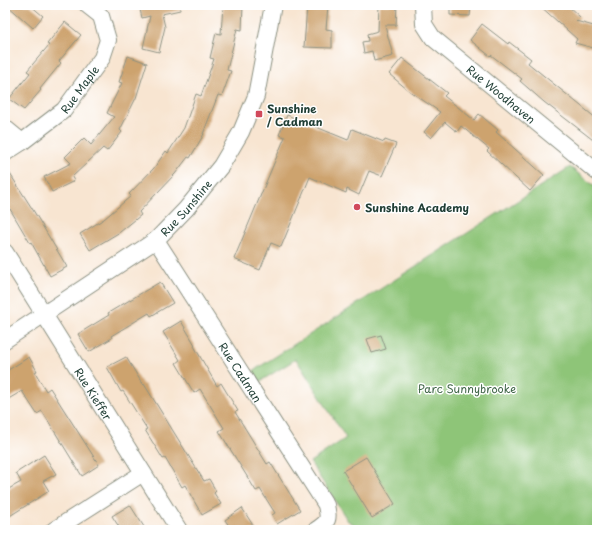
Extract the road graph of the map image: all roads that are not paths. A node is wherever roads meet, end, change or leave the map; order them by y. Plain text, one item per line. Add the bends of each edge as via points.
1 (87, 5) edge
2 (273, 5) edge
3 (423, 5) edge
4 (5, 128) edge
5 (22, 142) junction
6 (5, 154) edge
7 (597, 172) edge
8 (156, 240) junction
9 (5, 252) edge
10 (44, 314) junction
11 (5, 340) edge
12 (143, 473) junction
13 (54, 530) edge
14 (179, 530) edge
15 (316, 530) edge

1 - 5 street, Rue Maple via 101,16 108,40 102,58 64,110
2 - 8 street, Rue Sunshine via 256,96 240,132 221,166 186,209
3 - 7 street, Rue Woodhaven via 424,24 433,38
4 - 5 street
5 - 6 street, Rue Maple
8 - 10 street, Rue Sunshine
8 - 15 street, Rue Cadman via 326,505 326,523
9 - 10 street
10 - 11 street, Rue Sunshine
10 - 12 street, Rue Kieffer
12 - 13 street
12 - 14 street, Rue Kieffer

